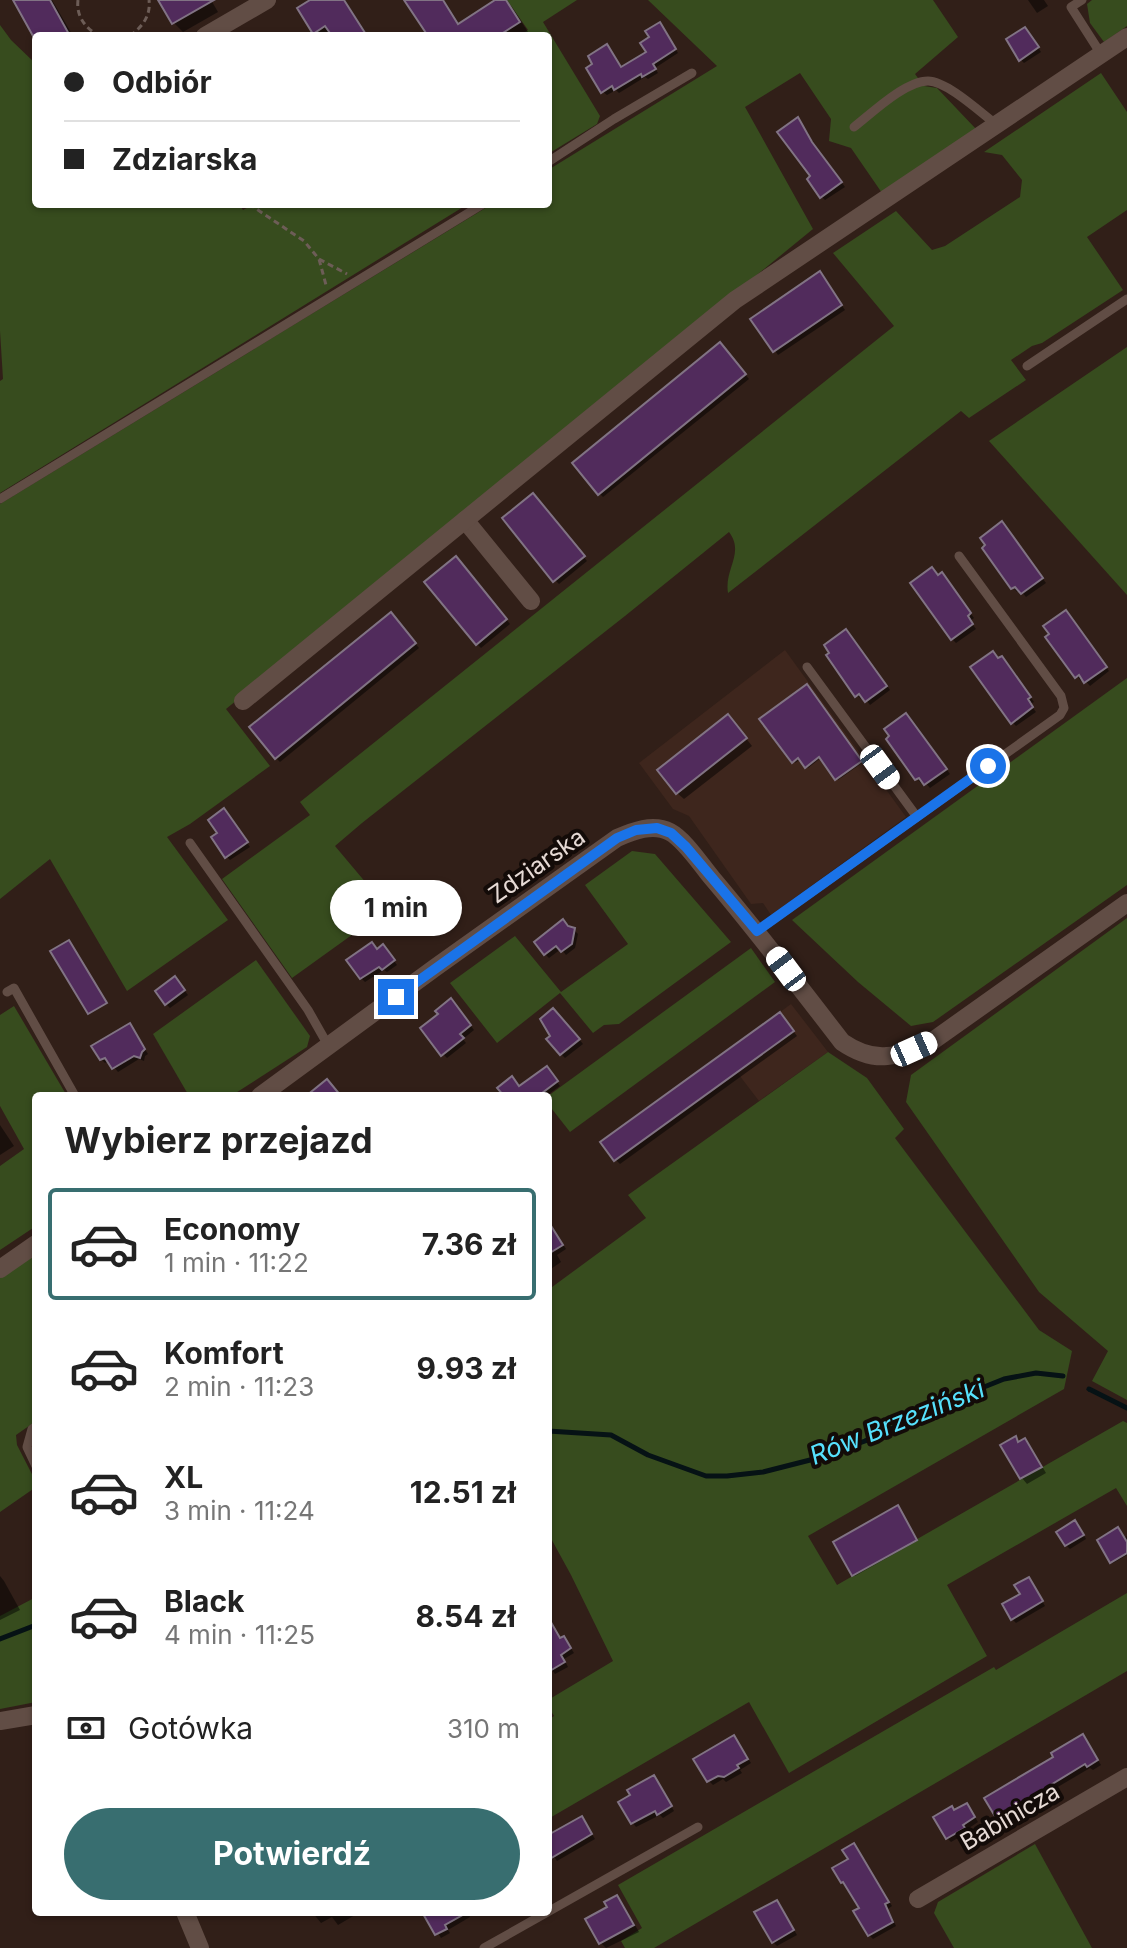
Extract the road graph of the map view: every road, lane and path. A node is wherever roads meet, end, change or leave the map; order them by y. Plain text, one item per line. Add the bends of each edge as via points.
1 (78, 0) edge
2 (149, 0) edge
3 (267, 0) edge
4 (1082, 0) edge
5 (94, 32) edge
6 (134, 32) edge
7 (212, 32) edge
8 (1127, 37) edge
9 (1101, 55) junction
10 (692, 73) dead end
11 (997, 125) junction
12 (854, 127) dead end
13 (552, 159) edge
14 (255, 208) edge
15 (476, 208) edge
16 (319, 259) junction
17 (359, 280) junction
18 (329, 299) junction
19 (1127, 299) edge
20 (1027, 366) dead end
21 (0, 499) edge
22 (465, 520) junction
23 (959, 556) dead end
24 (531, 601) dead end
25 (807, 667) dead end
26 (243, 701) dead end
27 (917, 817) junction
28 (190, 843) dead end
29 (1127, 903) edge
30 (757, 931) junction
31 (7, 992) dead end
32 (329, 1047) junction
33 (73, 1092) edge
34 (266, 1092) edge
35 (32, 1247) edge
36 (0, 1269) edge
37 (32, 1429) edge
38 (32, 1458) edge
39 (32, 1716) edge
40 (0, 1721) edge
41 (1127, 1777) edge
42 (698, 1827) dead end
43 (918, 1899) dead end
44 (552, 1910) edge
45 (187, 1916) edge
46 (541, 1916) edge
47 (200, 1948) edge
48 (484, 1948) edge

1 - 5 path via 77,10
2 - 6 path via 145,20
3 - 7 street
4 - 9 lane via 1071,7
8 - 9 street
9 - 11 street
10 - 13 lane
11 - 12 lane via 930,80 913,83
11 - 22 street via 727,306
14 - 16 path via 304,241
15 - 17 lane
16 - 17 path
16 - 18 path
17 - 18 lane
18 - 21 lane
19 - 20 lane
22 - 24 street
22 - 26 street
23 - 27 lane via 1061,696 1064,708
25 - 27 lane
27 - 30 lane
28 - 32 lane
29 - 30 street, Zdziarska via 934,1040 881,1057 842,1042
30 - 32 street, Zdziarska via 671,833 636,830 617,838
31 - 33 lane via 14,988
32 - 34 street, Zdziarska
35 - 36 street
37 - 38 lane via 27,1447
39 - 40 street
41 - 43 street, Babinicza
42 - 44 lane
45 - 47 street
46 - 48 lane

